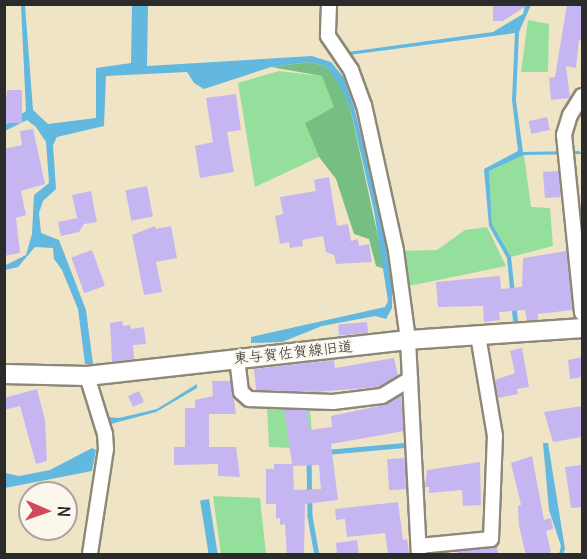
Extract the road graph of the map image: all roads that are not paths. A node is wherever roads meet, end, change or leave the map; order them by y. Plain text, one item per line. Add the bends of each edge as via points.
1 (329, 4) edge
2 (582, 96) edge
3 (582, 313) edge
4 (582, 328) edge
5 (478, 335) junction
6 (408, 339) junction
7 (237, 358) junction
8 (4, 374) edge
9 (87, 376) junction
10 (410, 379) junction
11 (419, 550) edge
12 (90, 555) edge

1 - 6 street via 328,36 351,70 364,105 396,251
2 - 3 street via 570,115 565,153
4 - 5 main road, 東与賀佐賀線旧道
5 - 6 main road, 東与賀佐賀線旧道
5 - 11 street via 495,436 491,539
6 - 7 main road, 東与賀佐賀線旧道
6 - 10 street
7 - 9 main road, 東与賀佐賀線旧道
7 - 10 street via 241,392 249,399 333,402 382,396
8 - 9 main road, 東与賀佐賀線旧道
9 - 12 street via 106,449
10 - 11 street

